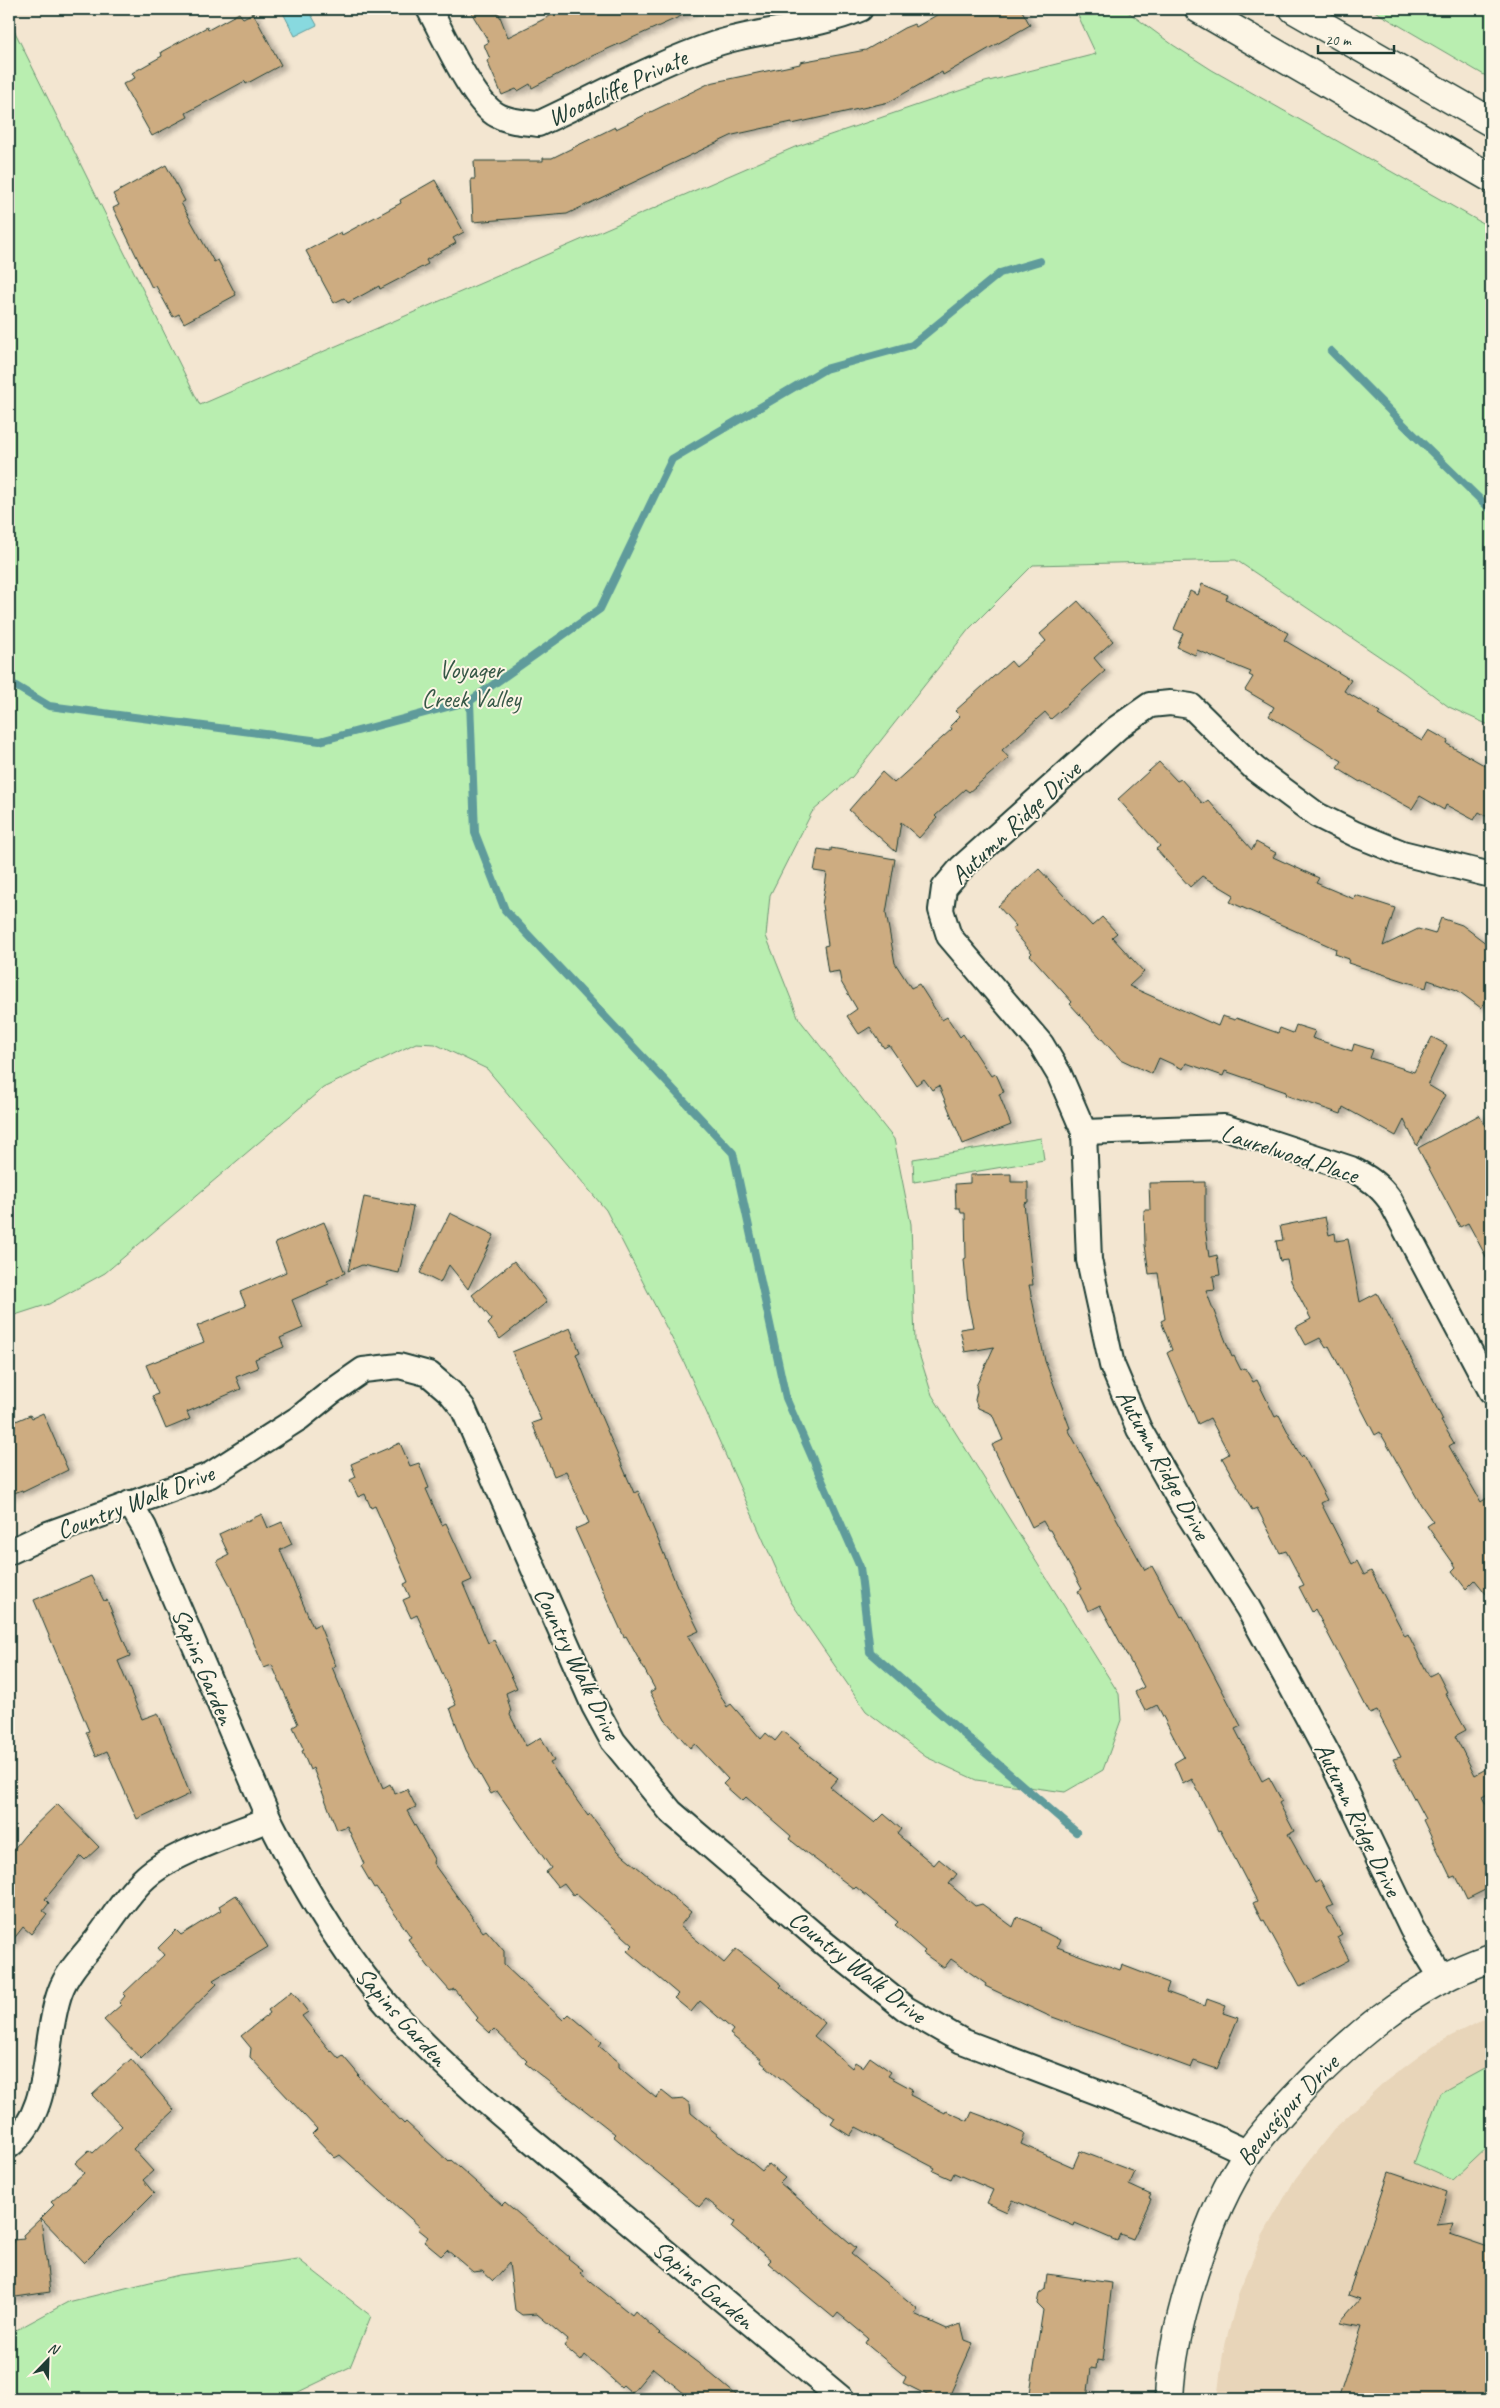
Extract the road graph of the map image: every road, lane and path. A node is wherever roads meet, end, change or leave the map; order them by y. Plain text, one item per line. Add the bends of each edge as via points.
1 (429, 9) edge
2 (860, 9) edge
3 (1199, 9) edge
4 (1294, 9) edge
5 (793, 18) edge
6 (1491, 122) edge
7 (1491, 178) edge
8 (1491, 875) edge
9 (1084, 1132) junction
10 (1491, 1391) edge
11 (130, 1503) junction
12 (9, 1552) edge
13 (269, 1819) junction
14 (1491, 1958) edge
15 (1443, 1980) junction
16 (9, 2146) edge
17 (1248, 2153) junction
18 (842, 2399) edge
19 (1169, 2399) edge

1 - 5 street, Woodcliffe Private via 480,102 496,115 516,122 538,124 684,55
2 - 5 street, Woodcliffe Private via 836,17
3 - 7 street
4 - 6 street
8 - 9 street, Autumn Ridge Drive via 1402,853 1324,819 1255,769 1191,706 1150,705 1117,728 961,868 944,888 941,910 949,936 1042,1044
9 - 10 street, Laurelwood Place via 1224,1127 1366,1176 1380,1186 1390,1200
9 - 15 street, Autumn Ridge Drive via 1089,1260 1112,1366 1144,1437 1183,1506 1248,1608 1290,1684 1333,1764 1412,1929
11 - 12 street, Country Walk Drive
11 - 13 street, Sapins Garden via 144,1527
11 - 17 street, Country Walk Drive via 210,1474 299,1418 363,1370 399,1366 429,1374 463,1408 594,1706 613,1741 671,1812 906,2009 962,2040
13 - 16 street via 163,1864 131,1894 60,1991 37,2106 22,2135
13 - 18 street, Sapins Garden via 313,1899 360,1970 397,2016 459,2079
14 - 15 street, Beauséjour Drive
15 - 17 street, Beauséjour Drive via 1395,2008 1352,2041 1311,2080
17 - 19 street, Beauséjour Drive via 1213,2222 1188,2292

